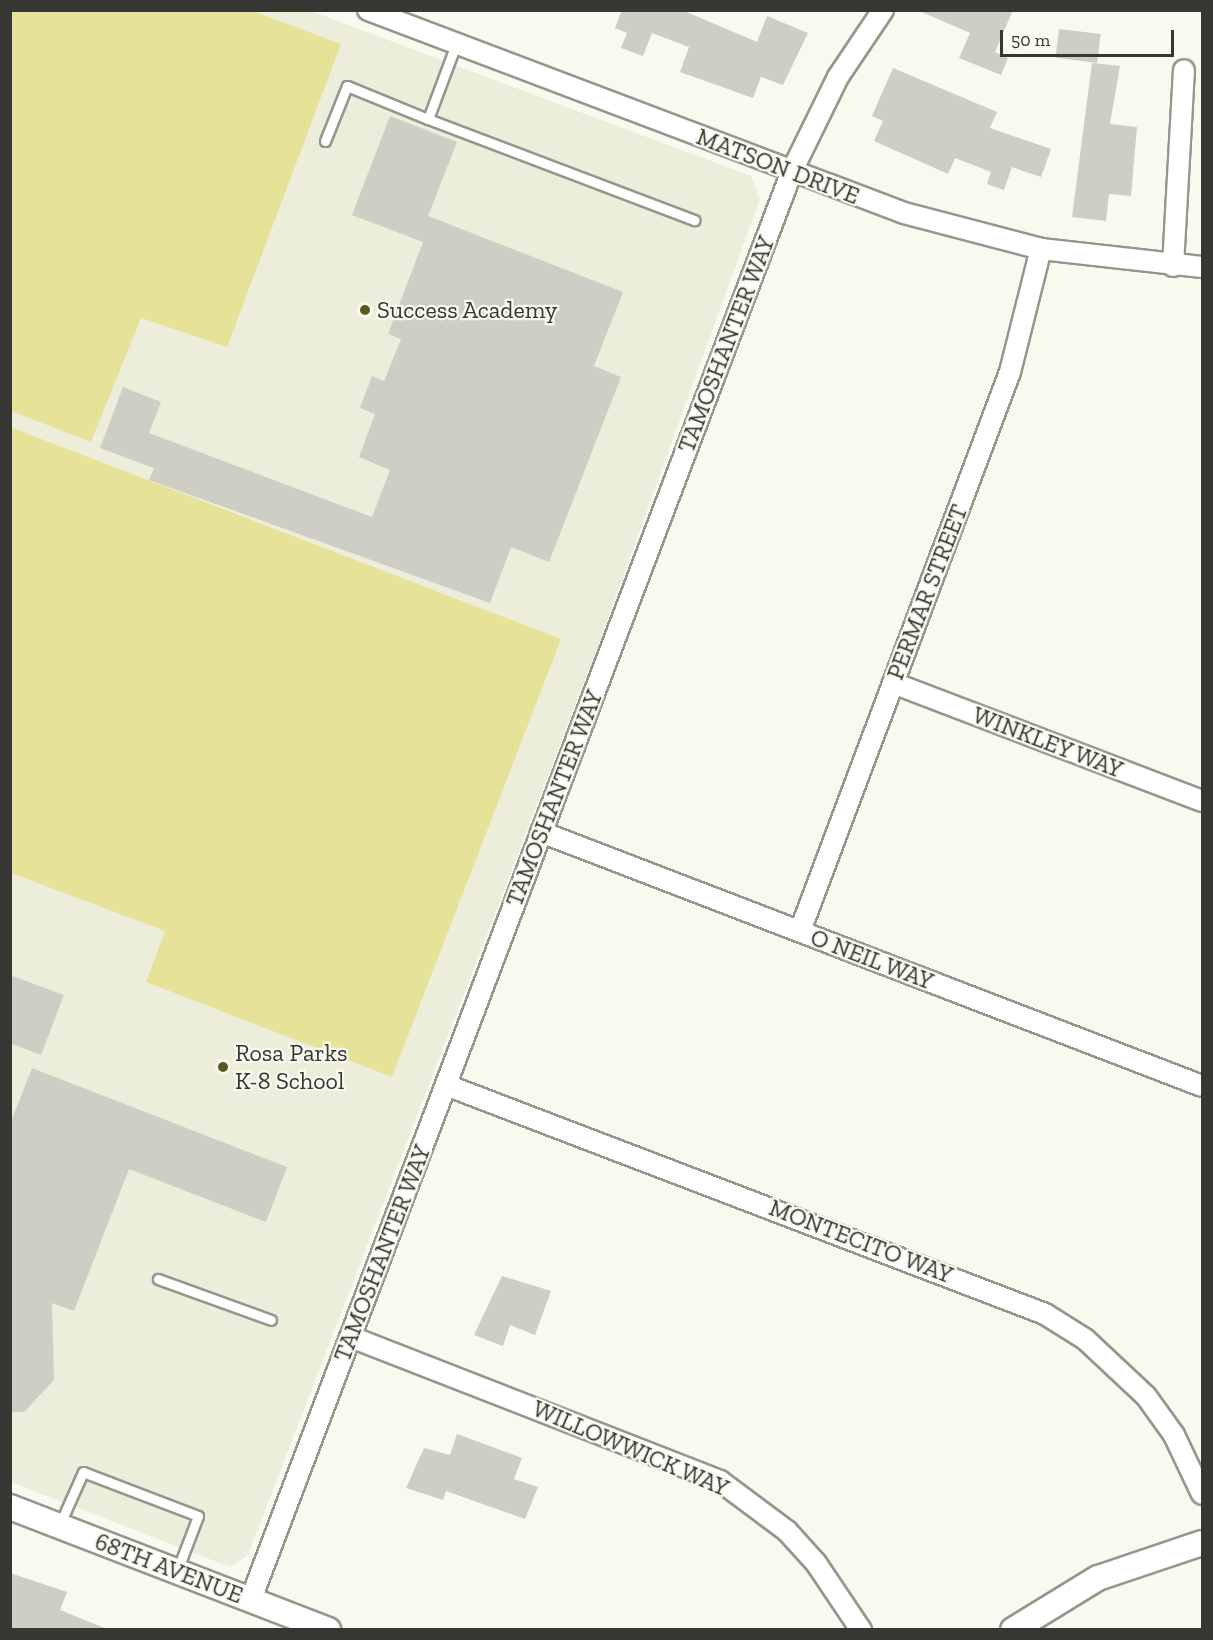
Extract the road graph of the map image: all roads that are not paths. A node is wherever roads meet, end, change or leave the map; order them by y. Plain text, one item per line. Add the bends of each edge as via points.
1 (368, 10) edge
2 (883, 10) edge
3 (456, 44) junction
4 (1184, 70) dead end
5 (428, 118) junction
6 (325, 141) dead end
7 (792, 171) junction
8 (694, 220) dead end
9 (1041, 249) junction
10 (1173, 266) junction
11 (1203, 267) edge
12 (893, 683) junction
13 (1203, 801) edge
14 (542, 832) junction
15 (800, 931) junction
16 (446, 1085) junction
17 (1203, 1086) edge
18 (158, 1279) dead end
19 (271, 1320) dead end
20 (351, 1337) junction
21 (1203, 1494) edge
22 (10, 1507) edge
23 (59, 1526) junction
24 (1203, 1543) edge
25 (177, 1571) junction
26 (251, 1599) junction
27 (328, 1629) edge
28 (861, 1629) edge
29 (1013, 1629) edge

1 - 3 street, MATSON DRIVE
2 - 7 street, TAMOSHANTER WAY via 838,77
3 - 5 lane
3 - 7 street, MATSON DRIVE
4 - 10 street
5 - 6 lane via 347,86
5 - 8 lane
7 - 9 street, MATSON DRIVE via 904,213
7 - 14 street, TAMOSHANTER WAY
9 - 10 street, MATSON DRIVE
9 - 12 street, PERMAR STREET via 1010,372
10 - 11 street, MATSON DRIVE
12 - 13 street, WINKLEY WAY
12 - 15 street, PERMAR STREET
14 - 15 street, O NEIL WAY
14 - 16 street, TAMOSHANTER WAY
15 - 17 street, O NEIL WAY
16 - 20 street, TAMOSHANTER WAY
16 - 21 street, MONTECITO WAY via 1045,1314 1085,1339 1146,1396 1174,1435
18 - 19 lane
20 - 26 street, TAMOSHANTER WAY
20 - 28 street, WILLOWWICK WAY via 720,1481 787,1531 816,1563
22 - 23 street, 68TH AVENUE
23 - 25 street, 68TH AVENUE
23 - 25 lane via 83,1472 198,1516
24 - 29 street via 1098,1578
25 - 26 street, 68TH AVENUE
26 - 27 street, 68TH AVENUE

